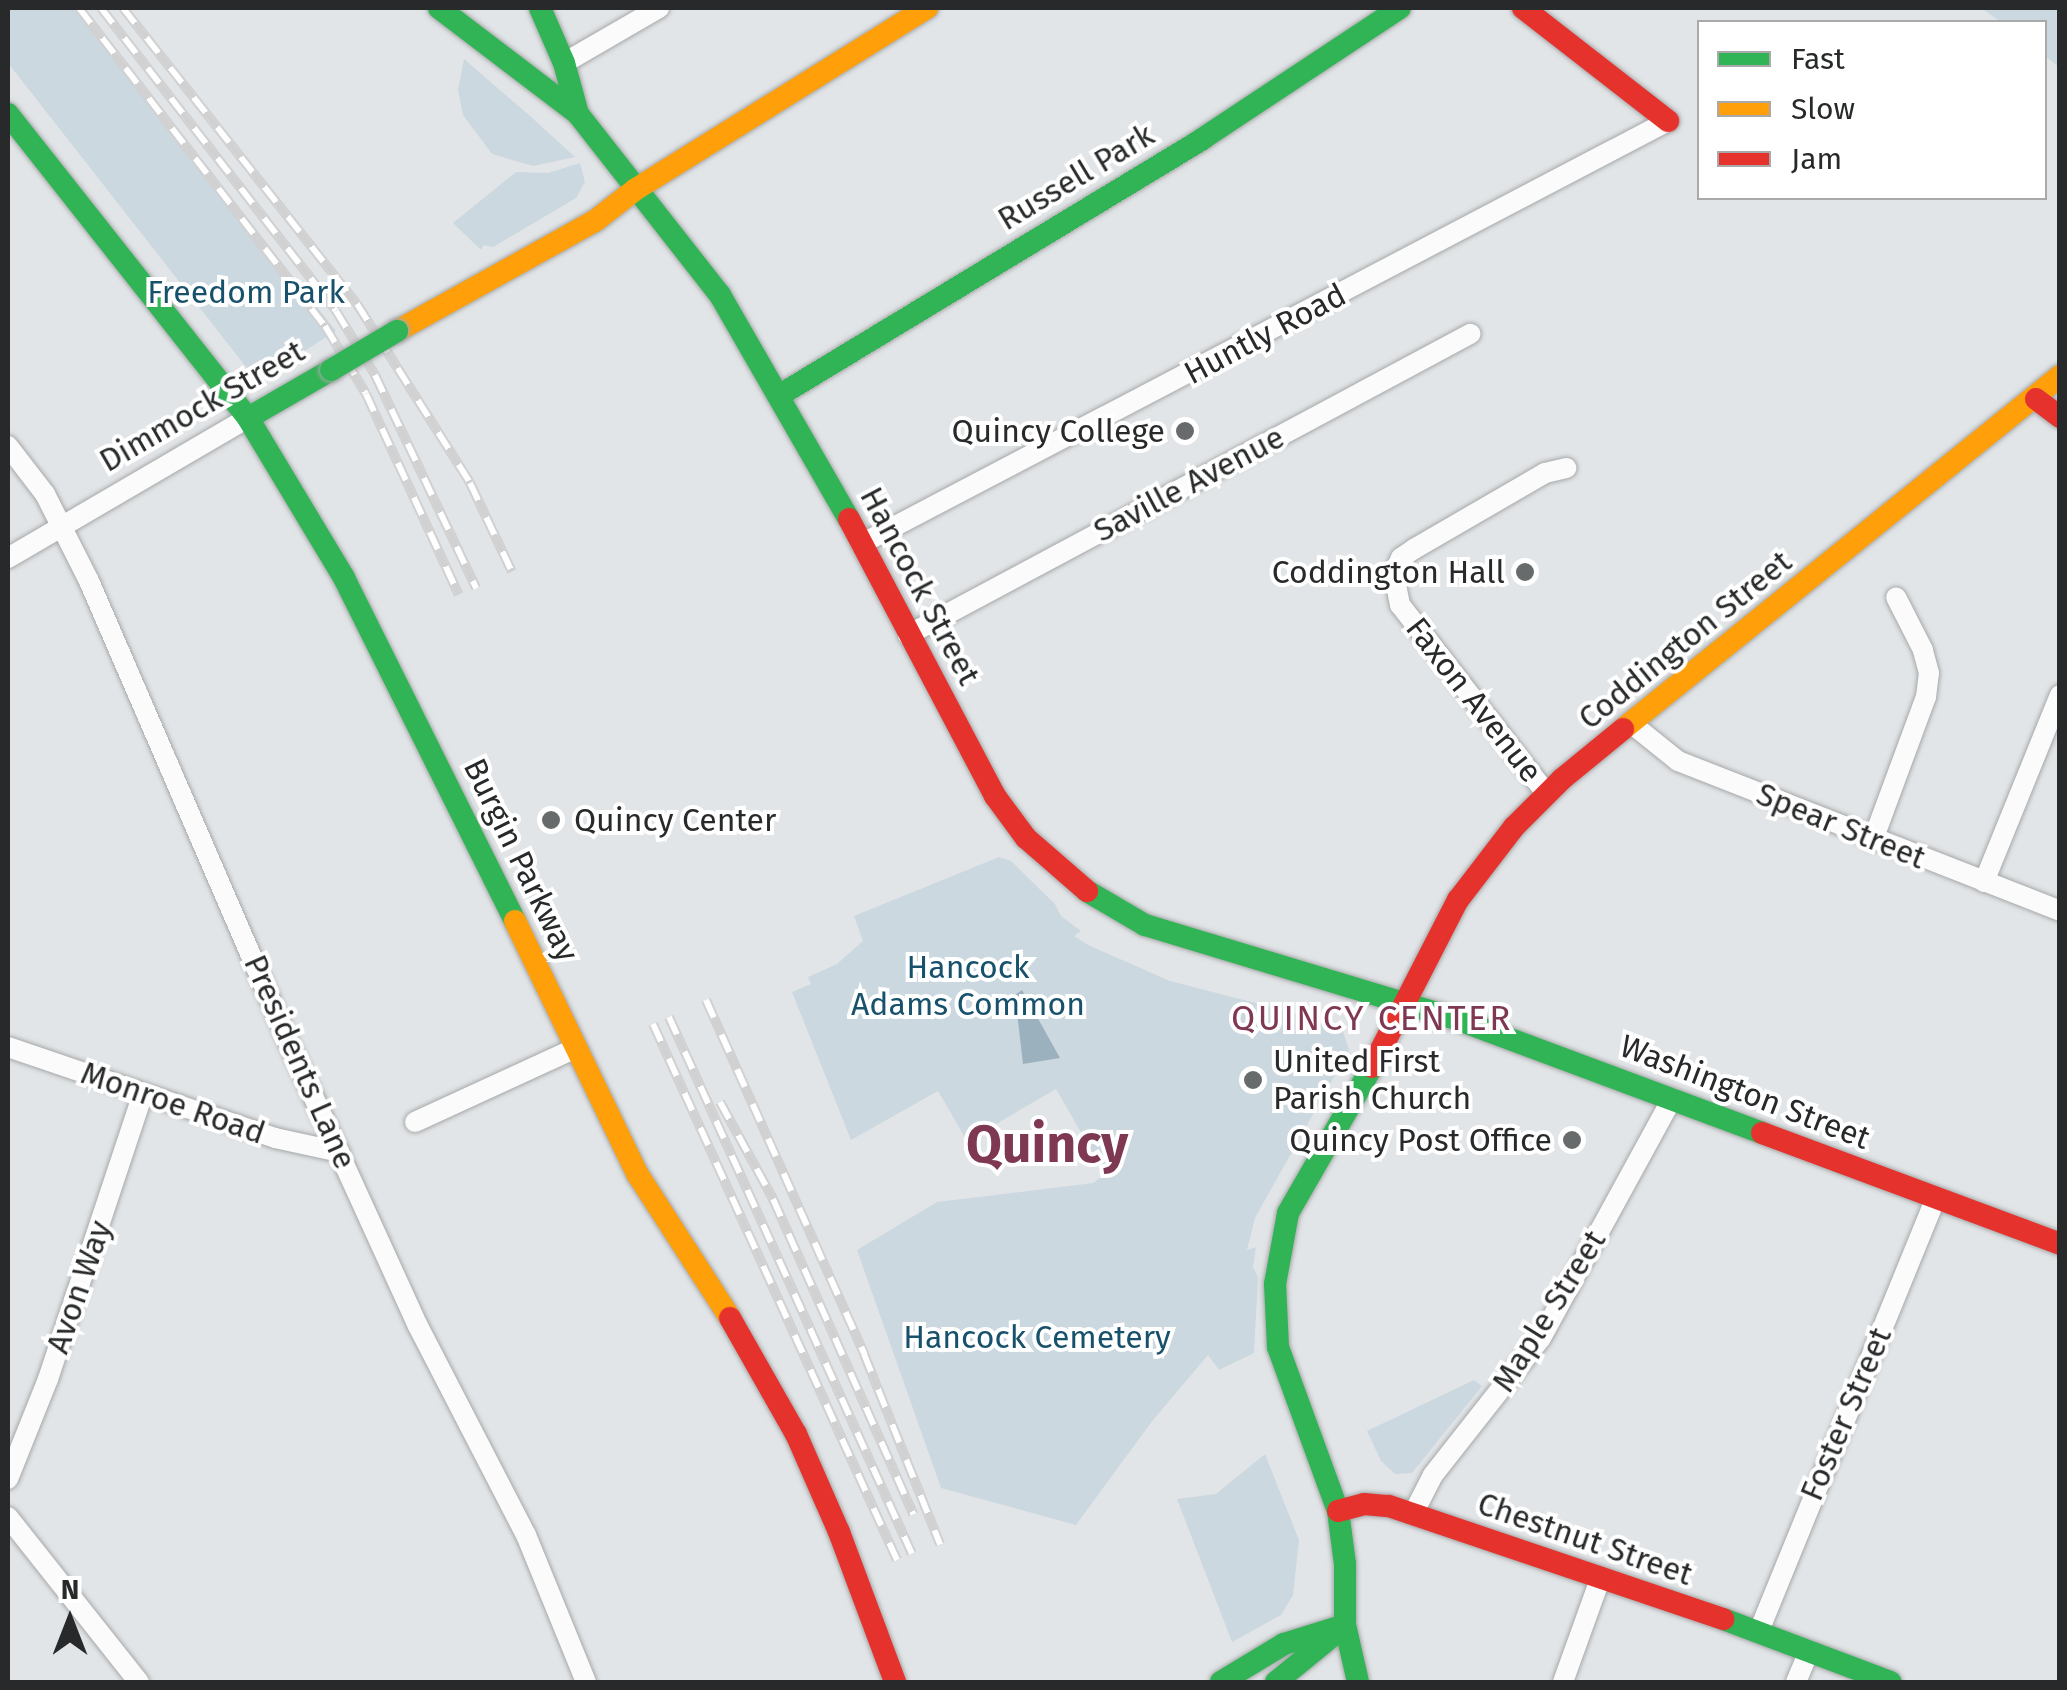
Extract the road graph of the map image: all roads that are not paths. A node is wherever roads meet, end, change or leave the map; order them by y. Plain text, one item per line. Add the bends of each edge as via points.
1 (439, 8) edge
2 (540, 8) edge
3 (659, 8) edge
4 (927, 8) edge
5 (1400, 8) edge
6 (1523, 8) edge
7 (564, 63) junction
8 (8, 114) edge
9 (578, 114) junction
10 (1668, 121) joint
11 (636, 189) junction
12 (1470, 334) dead end
13 (2060, 376) edge
14 (780, 394) junction
15 (2036, 399) junction
16 (2060, 417) edge
17 (248, 418) junction
18 (8, 446) edge
19 (1566, 468) dead end
20 (60, 525) junction
21 (861, 544) junction
22 (8, 558) edge
23 (1896, 597) dead end
24 (908, 635) junction
25 (2060, 696) edge
26 (1632, 724) junction
27 (1546, 793) junction
28 (1873, 840) junction
29 (1984, 882) junction
30 (2060, 911) edge
31 (1408, 1003) junction
32 (8, 1047) edge
33 (576, 1048) junction
34 (143, 1093) junction
35 (1672, 1099) junction
36 (415, 1122) dead end
37 (340, 1152) junction
38 (1936, 1198) junction
39 (2060, 1244) edge
40 (8, 1479) edge
41 (1338, 1511) junction
42 (1414, 1514) junction
43 (8, 1517) edge
44 (1600, 1579) junction
45 (1345, 1625) junction
46 (1759, 1631) junction
47 (1809, 1651) junction
48 (138, 1682) edge
49 (586, 1682) edge
50 (895, 1682) edge
51 (1221, 1682) edge
52 (1276, 1682) edge
53 (1358, 1682) edge
54 (1563, 1682) edge
55 (1796, 1682) edge
56 (1891, 1682) edge

1 - 9 main road
2 - 7 main road, Hancock Street
3 - 7 street
4 - 11 main road, Dimmock Street
5 - 14 main road, Russell Park via 1202,138
6 - 10 main road
7 - 9 main road, Hancock Street
8 - 17 main road, Burgin Parkway
9 - 11 main road, Hancock Street
10 - 21 street, Huntly Road
11 - 14 main road, Hancock Street via 720,295
11 - 17 main road, Dimmock Street, bridge via 595,221
12 - 24 street, Saville Avenue
13 - 15 main road, Coddington Street
14 - 21 main road, Hancock Street
15 - 16 main road
15 - 26 main road, Coddington Street
17 - 20 street, Dimmock Street
17 - 33 main road, Burgin Parkway via 388,659
18 - 20 street, Presidents Lane
19 - 27 street, Faxon Avenue via 1545,473 1414,548 1394,572 1400,605
20 - 22 street, Dimmock Street
20 - 37 street, Presidents Lane
21 - 24 main road, Hancock Street
23 - 28 street via 1929,673
24 - 31 main road, Hancock Street via 1008,817 1090,894 1171,934
25 - 29 street
26 - 27 main road, Coddington Street
26 - 28 street, Spear Street via 1678,761
27 - 31 main road, Coddington Street via 1490,853 1458,900
28 - 29 street, Spear Street
29 - 30 street, Spear Street
31 - 35 main road, Washington Street
31 - 41 main road, Coddington Street via 1288,1213 1274,1295 1278,1347
32 - 34 street, Monroe Road
33 - 36 street
33 - 50 main road, Burgin Parkway via 638,1174 796,1434
34 - 37 street, Monroe Road via 275,1138
34 - 40 street, Avon Way
35 - 38 main road, Washington Street
35 - 42 street, Maple Street via 1540,1338 1433,1476
37 - 49 street, Presidents Lane via 418,1326 526,1535
38 - 39 main road, Washington Street
38 - 46 street, Foster Street
41 - 42 main road, Chestnut Street via 1376,1503
41 - 45 main road
42 - 44 main road, Chestnut Street
43 - 48 street
44 - 46 main road, Chestnut Street
44 - 54 street
45 - 51 main road via 1284,1644
45 - 52 main road
45 - 53 main road
46 - 47 main road, Chestnut Street
47 - 55 street
47 - 56 main road, Chestnut Street

